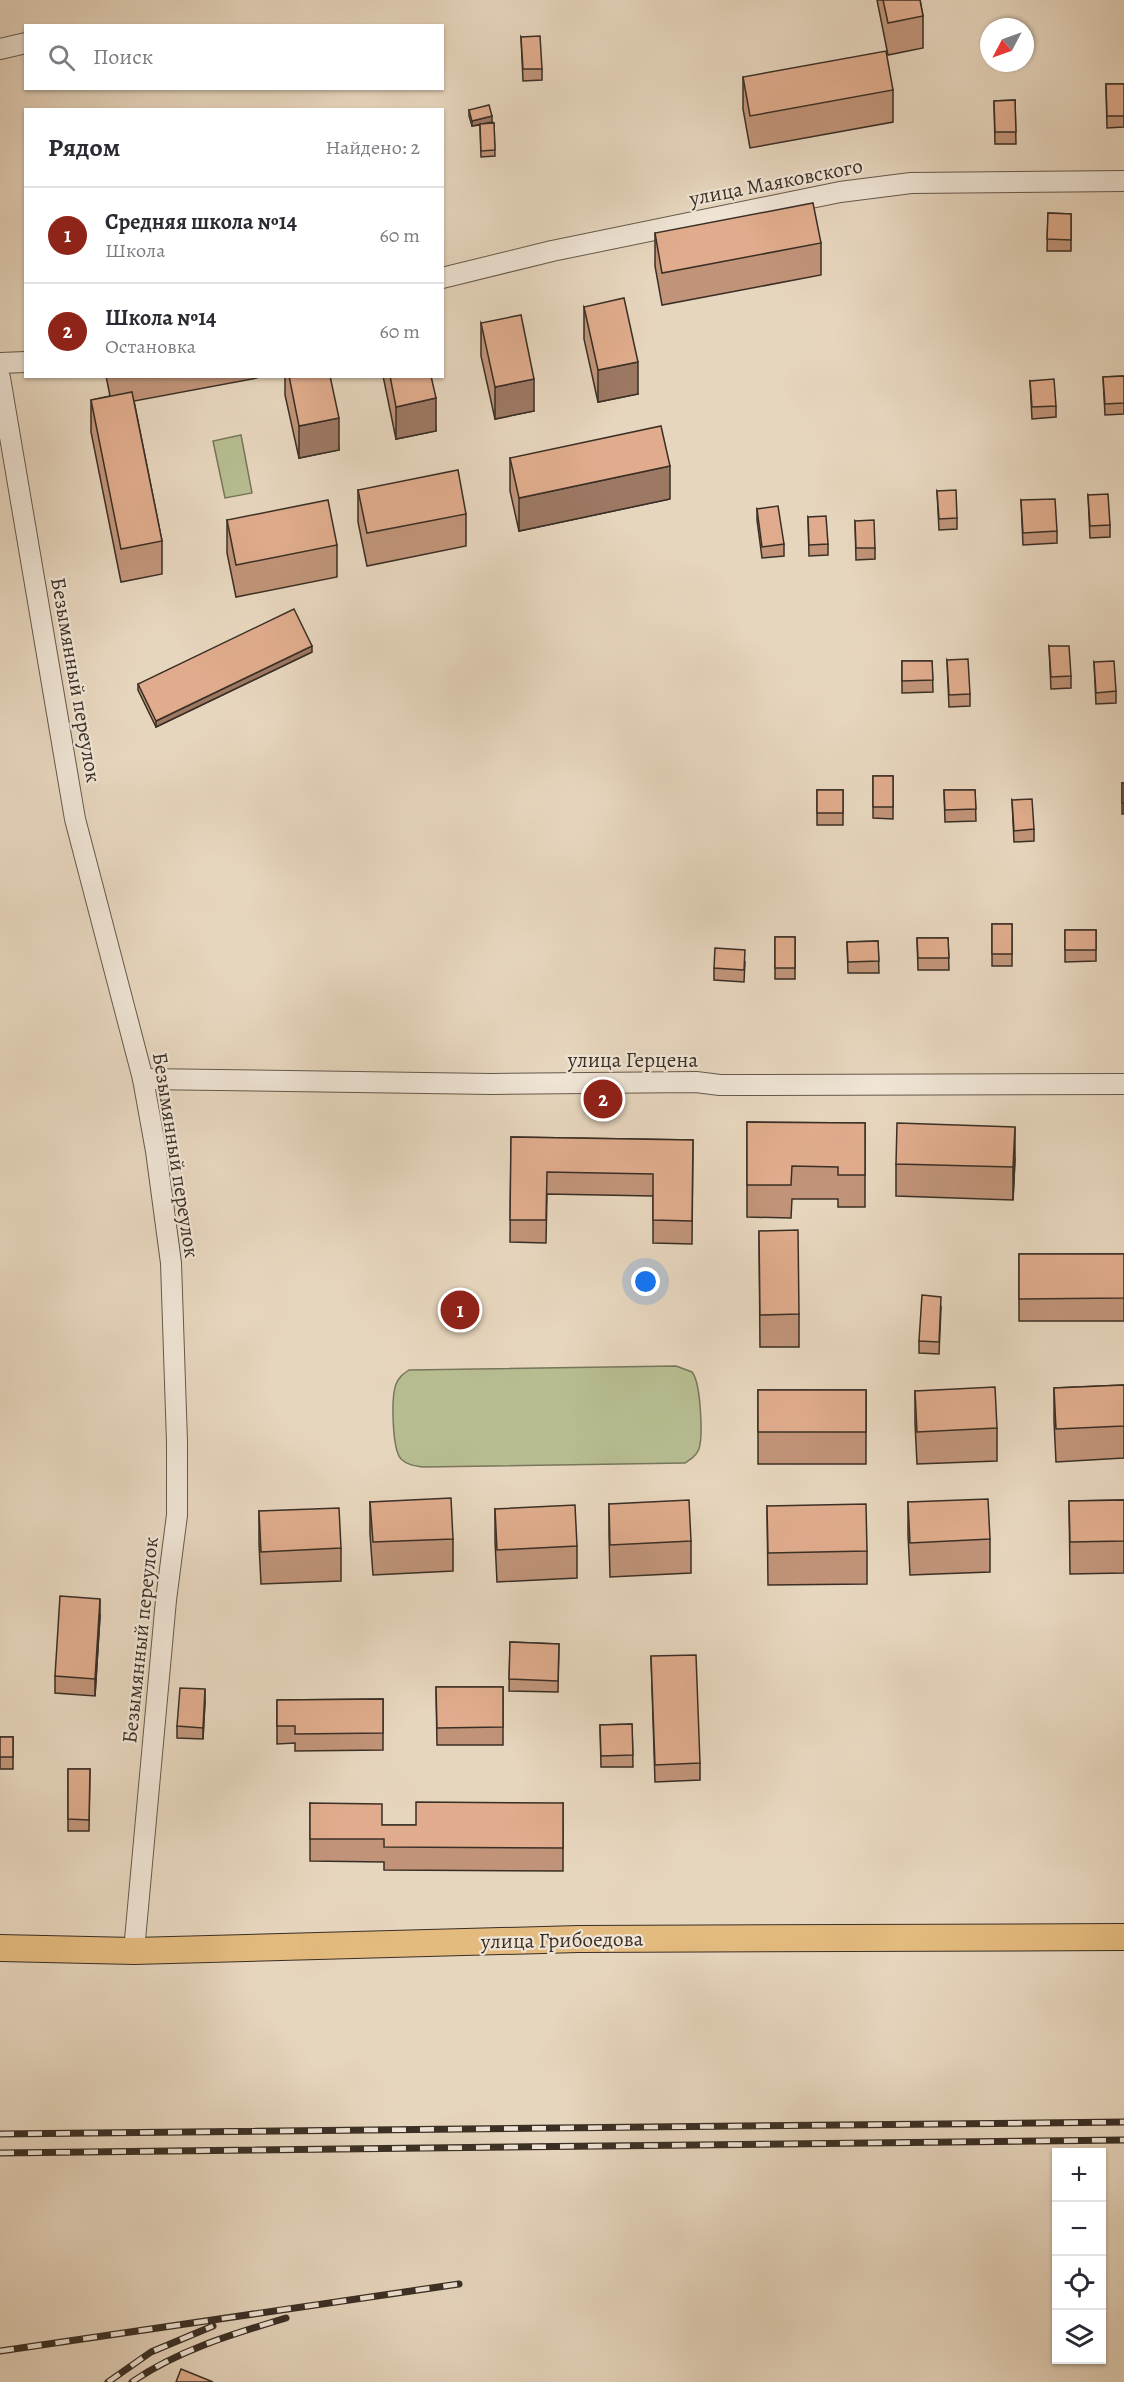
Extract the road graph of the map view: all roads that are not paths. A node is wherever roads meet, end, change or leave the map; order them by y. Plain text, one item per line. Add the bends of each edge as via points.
1 (24, 44) edge
2 (0, 49) edge
3 (1124, 181) edge
4 (444, 278) edge
5 (24, 362) edge
6 (0, 363) edge
7 (0, 378) edge
8 (143, 1079) junction
9 (1124, 1084) edge
10 (1124, 1937) edge
11 (0, 1948) edge
12 (134, 1951) junction

1 - 2 street
3 - 4 street, улица Маяковского via 911,183 840,192 552,251
5 - 6 street
7 - 8 street, Безымянный переулок via 75,819
8 - 9 street, улица Герцена via 492,1084
8 - 12 street, Безымянный переулок via 171,1263 177,1515
10 - 12 main road, улица Грибоедова via 567,1939
11 - 12 main road, улица Грибоедова

